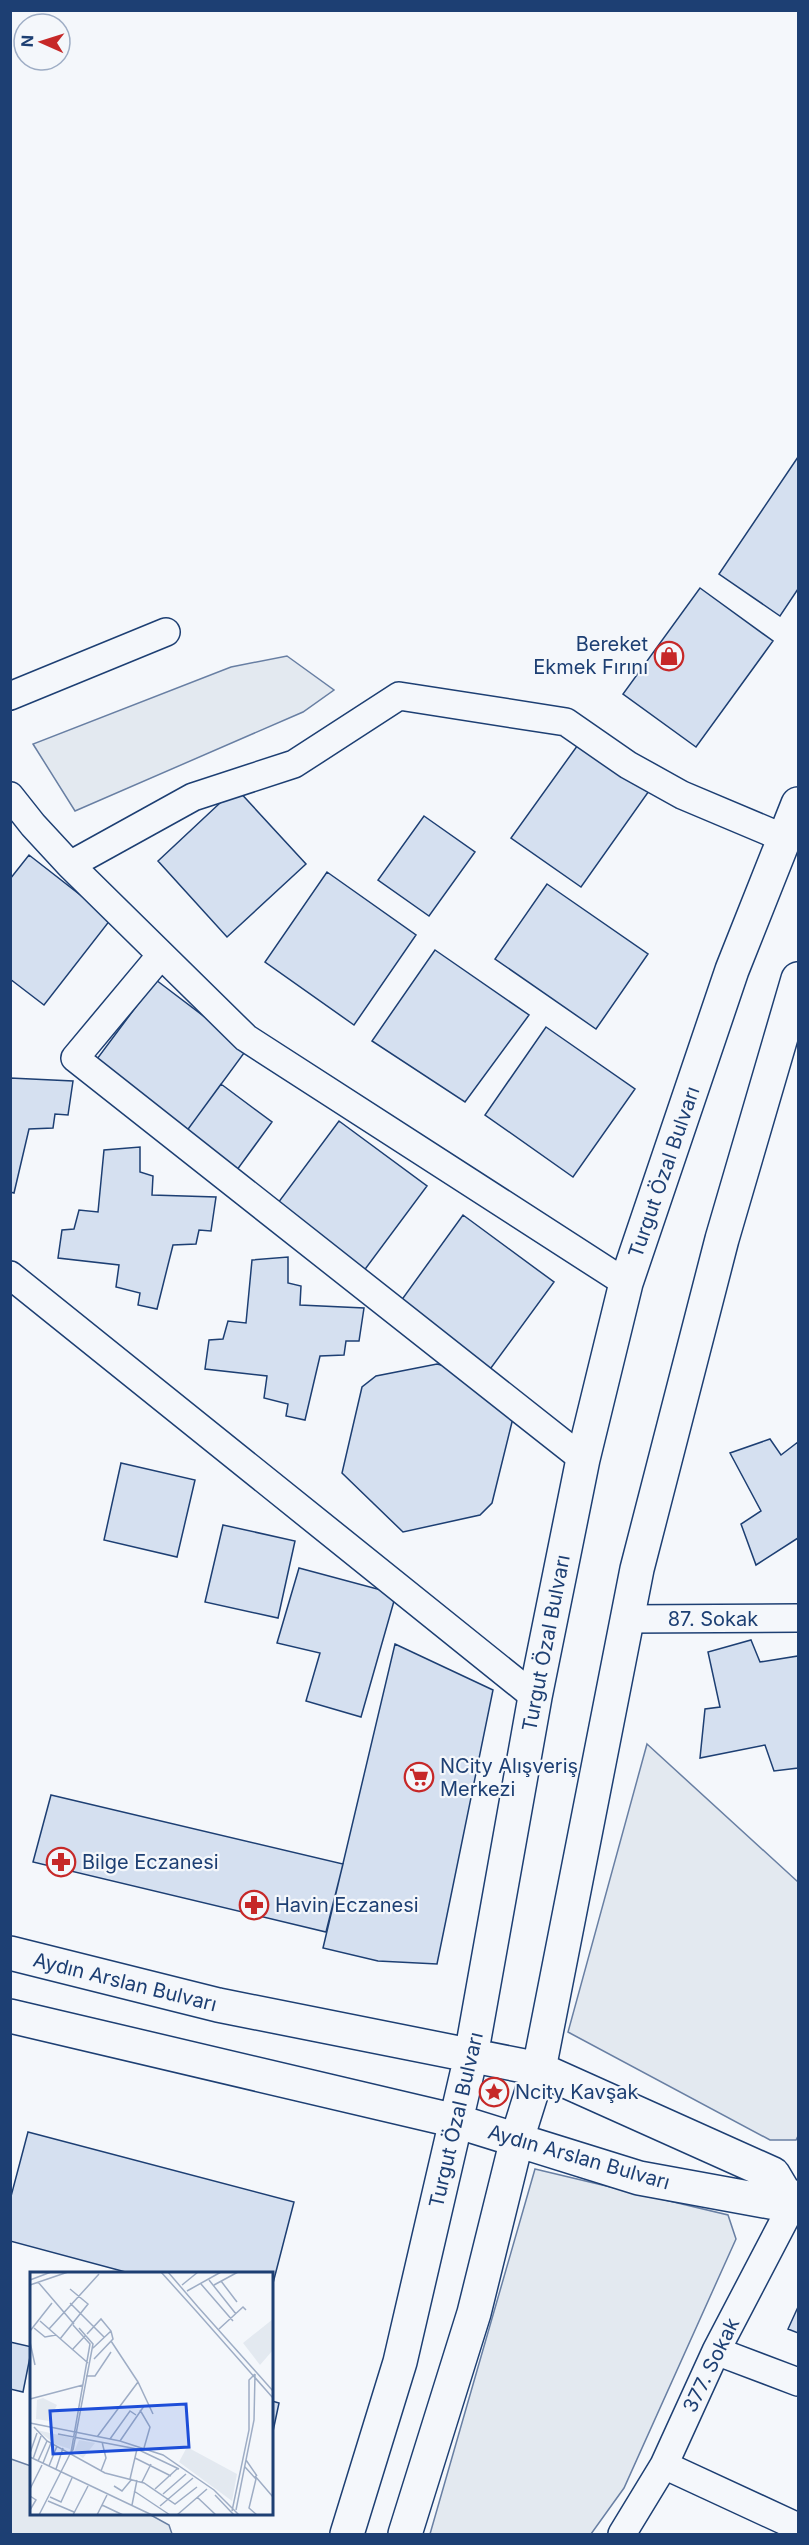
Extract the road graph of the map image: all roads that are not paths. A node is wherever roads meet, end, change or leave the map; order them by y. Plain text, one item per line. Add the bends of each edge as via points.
1 (166, 632) dead end
2 (10, 696) edge
3 (10, 796) edge
4 (798, 804) edge
5 (784, 838) junction
6 (70, 865) junction
7 (160, 955) junction
8 (798, 979) edge
9 (10, 1275) edge
10 (626, 1283) junction
11 (583, 1459) junction
12 (798, 1618) edge
13 (627, 1619) junction
14 (535, 1697) junction
15 (10, 1953) edge
16 (10, 2016) edge
17 (471, 2056) junction
18 (539, 2069) junction
19 (456, 2121) junction
20 (518, 2139) junction
21 (796, 2203) edge
22 (716, 2351) junction
23 (798, 2382) edge
24 (664, 2465) junction
25 (798, 2527) edge
26 (347, 2535) edge
27 (405, 2535) edge
28 (622, 2535) edge

1 - 2 street
3 - 6 street
4 - 5 main road, Turgut Özal Bulvarı
5 - 6 street via 682,795 628,765 566,722 399,696 294,764 193,797
5 - 10 main road, Turgut Özal Bulvarı via 732,970
6 - 7 street
7 - 10 street via 246,1038
7 - 11 street via 75,1058
8 - 13 main road via 722,1239
9 - 14 street
10 - 11 main road, Turgut Özal Bulvarı
11 - 14 main road, Turgut Özal Bulvarı
12 - 13 street, 87. Sokak
13 - 18 main road
14 - 17 main road, Turgut Özal Bulvarı
15 - 17 main road, Aydın Arslan Bulvarı via 218,2005
16 - 19 main road, Aydın Arslan Bulvarı
17 - 18 main road, Aydın Arslan Bulvarı
17 - 19 main road, Turgut Özal Bulvarı
18 - 20 main road
18 - 21 main road, Aydın Arslan Bulvarı via 773,2174
19 - 20 main road, Aydın Arslan Bulvarı
19 - 26 main road, Turgut Özal Bulvarı via 400,2362
20 - 21 main road, Aydın Arslan Bulvarı via 639,2178
20 - 27 main road via 474,2313
21 - 22 street, 377. Sokak
22 - 23 street
22 - 24 street, 377. Sokak
24 - 25 street
24 - 28 street, 377. Sokak

